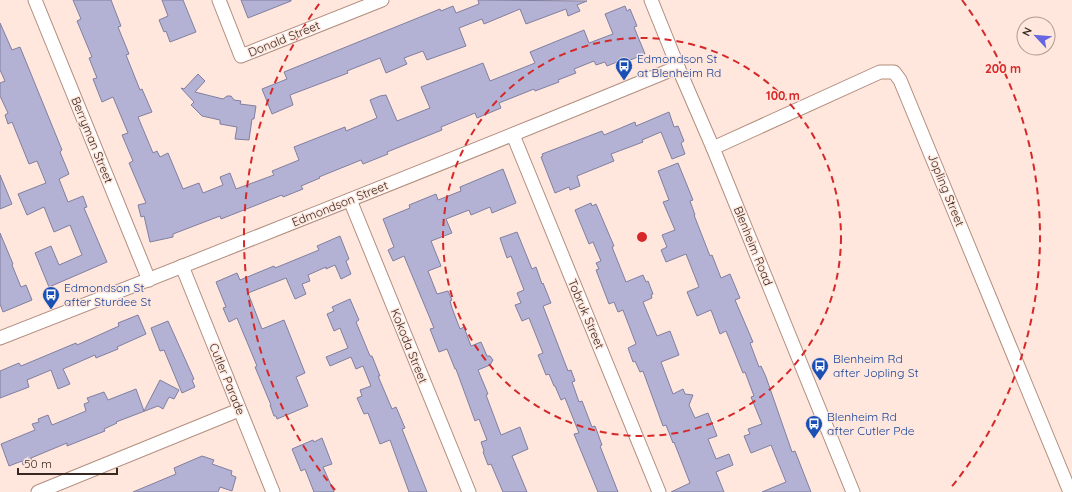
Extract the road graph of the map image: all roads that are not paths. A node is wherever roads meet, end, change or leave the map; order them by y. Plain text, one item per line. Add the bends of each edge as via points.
1 (35, 0) edge
2 (219, 0) edge
3 (382, 0) edge
4 (651, 0) edge
5 (678, 67) junction
6 (513, 136) junction
7 (713, 148) junction
8 (350, 200) junction
9 (182, 266) junction
10 (149, 280) junction
11 (0, 338) edge
12 (239, 410) junction
13 (38, 492) edge
14 (273, 492) edge
15 (469, 492) edge
16 (660, 492) edge
17 (853, 492) edge
18 (1070, 492) edge

1 - 10 street, Berryman Street
2 - 3 street, Donald Street via 241,56
4 - 5 street, Blenheim Road
5 - 6 street, Edmondson Street
5 - 7 street, Blenheim Road
6 - 8 street, Edmondson Street
6 - 16 street, Tobruk Street
7 - 17 street, Blenheim Road
7 - 18 street, Jopling Street via 880,72 894,72 900,80
8 - 9 street, Edmondson Street
8 - 15 street, Kokoda Street
9 - 10 street, Edmondson Street
9 - 12 street, Cutler Parade
10 - 11 street, Edmondson Street
12 - 13 street
12 - 14 street, Cutler Parade

